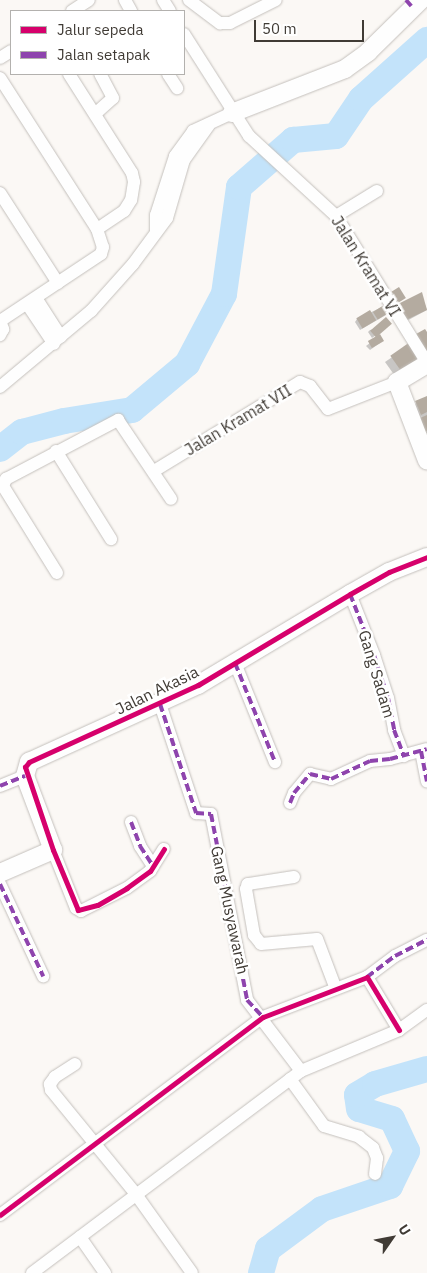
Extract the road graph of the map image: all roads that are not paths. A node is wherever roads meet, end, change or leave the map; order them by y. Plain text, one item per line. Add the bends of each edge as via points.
1 (89, 0) edge
2 (189, 0) edge
3 (276, 0) edge
4 (421, 0) edge
5 (74, 10) edge
6 (185, 36) edge
7 (70, 75) edge
8 (101, 75) edge
9 (169, 75) edge
10 (0, 78) edge
11 (177, 88) dead end
12 (232, 113) junction
13 (96, 114) junction
14 (377, 192) dead end
15 (0, 193) edge
16 (336, 216) junction
17 (96, 229) junction
18 (58, 283) junction
19 (32, 301) junction
20 (0, 321) edge
21 (0, 335) edge
22 (55, 339) junction
23 (427, 363) edge
24 (397, 382) junction
25 (0, 387) edge
26 (56, 451) junction
27 (427, 460) edge
28 (154, 471) junction
29 (171, 499) dead end
30 (111, 538) dead end
31 (427, 557) edge
32 (57, 573) dead end
33 (350, 594) junction
34 (235, 663) junction
35 (160, 704) junction
36 (424, 750) edge
37 (404, 756) junction
38 (275, 762) dead end
39 (25, 776) junction
40 (427, 781) edge
41 (0, 786) edge
42 (290, 804) dead end
43 (131, 822) dead end
44 (164, 849) dead end
45 (53, 850) junction
46 (153, 866) junction
47 (0, 873) edge
48 (294, 877) dead end
49 (0, 884) edge
50 (427, 940) edge
51 (43, 976) dead end
52 (367, 977) junction
53 (336, 988) junction
54 (427, 1010) edge
55 (263, 1017) junction
56 (398, 1030) junction
57 (75, 1064) dead end
58 (302, 1071) junction
59 (290, 1079) junction
60 (93, 1144) junction
61 (376, 1174) dead end
62 (135, 1193) junction
63 (0, 1215) edge
64 (80, 1237) junction
65 (32, 1273) edge
66 (105, 1273) edge
67 (192, 1273) edge

1 - 5 street
2 - 3 street via 220,23 230,23
4 - 12 street via 368,52 344,69
6 - 12 street, Jalan Kramat VI
7 - 13 street
8 - 13 street via 113,98
9 - 11 street
10 - 17 street
12 - 16 street, Jalan Kramat VI via 249,136
12 - 22 street via 209,125 184,160 167,218 133,264 91,310
13 - 17 street via 134,182 131,200 124,211
14 - 16 street
15 - 18 street
16 - 23 street, Jalan Kramat VI
17 - 18 street via 103,247 101,254
18 - 19 street
19 - 20 street
19 - 22 street
20 - 21 street
22 - 25 street
23 - 24 street
24 - 27 street
24 - 28 street, Jalan Kramat VII via 328,409 310,386 300,382
26 - 28 street via 118,420
26 - 30 street
26 - 32 street via 3,482
28 - 29 street
31 - 33 street, Jalan Akasia via 389,572
33 - 34 street, Jalan Akasia
33 - 37 street, Gang Sadam via 374,655
34 - 35 street, Jalan Akasia
34 - 38 street
35 - 39 street, Jalan Akasia via 29,762
35 - 55 street, Gang Musyawarah via 197,814 211,814 247,1000
36 - 37 street
36 - 40 street
37 - 42 street via 361,764 331,779 310,774 294,793
39 - 41 street
39 - 45 street
43 - 46 street via 140,846
44 - 46 street
45 - 46 street via 78,910 97,905 127,888
45 - 47 street
48 - 53 street via 248,884 246,889 254,934 261,944 316,939
49 - 51 street
50 - 52 street via 395,956
52 - 53 street
52 - 56 street
53 - 55 street
54 - 56 street
55 - 58 street
55 - 60 street
56 - 58 street
57 - 60 street via 55,1077 50,1084 51,1090
58 - 59 street
59 - 61 street via 324,1126 359,1137 373,1148 377,1158
59 - 62 street
60 - 62 street
60 - 63 street
62 - 64 street
62 - 67 street
64 - 65 street
64 - 66 street

